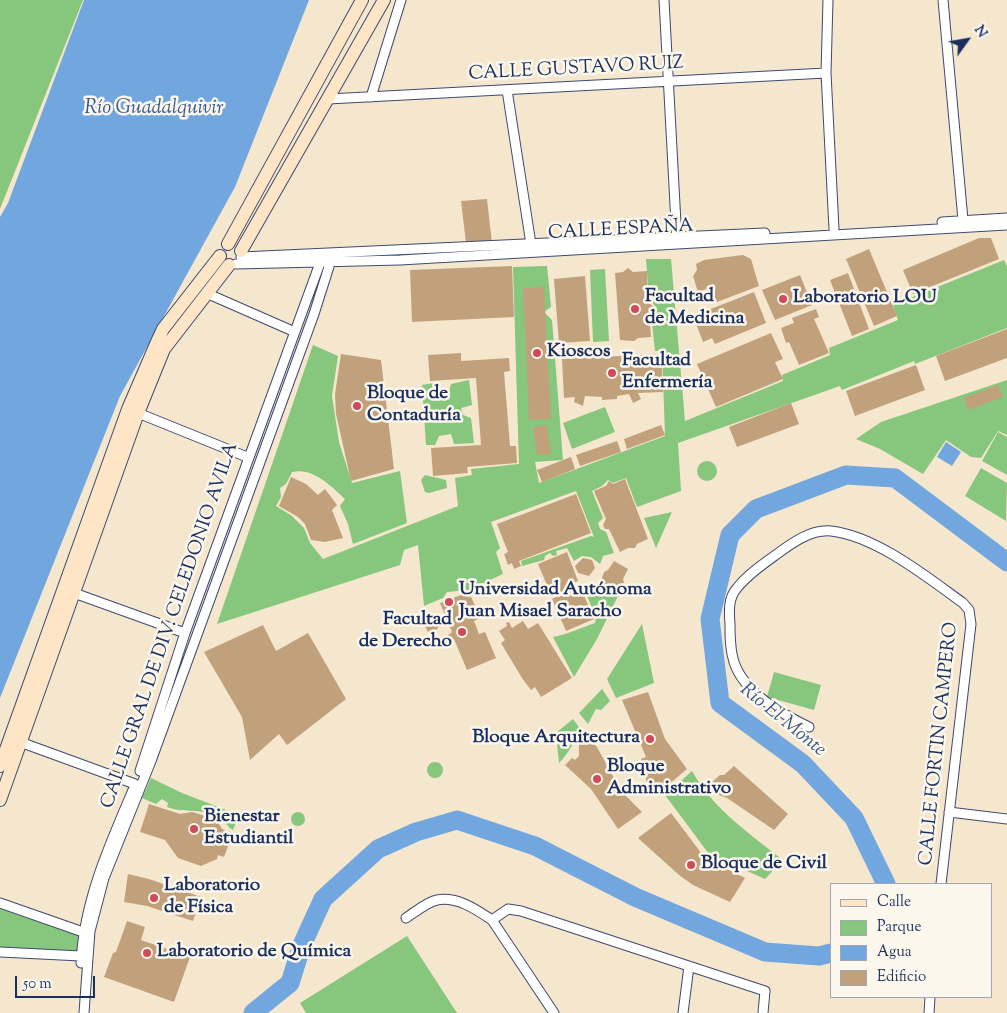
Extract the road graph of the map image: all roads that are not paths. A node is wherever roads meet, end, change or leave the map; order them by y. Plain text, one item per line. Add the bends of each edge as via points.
1 (362, 0) edge
2 (384, 0) edge
3 (401, 0) edge
4 (664, 0) edge
5 (828, 0) edge
6 (943, 0) edge
7 (826, 73) junction
8 (668, 81) junction
9 (507, 90) junction
10 (370, 98) junction
11 (328, 99) junction
12 (1007, 218) edge
13 (963, 220) junction
14 (1007, 224) edge
15 (834, 229) junction
16 (677, 241) junction
17 (531, 244) junction
18 (332, 258) junction
19 (233, 259) junction
20 (320, 259) junction
21 (206, 293) junction
22 (295, 332) junction
23 (133, 411) junction
24 (247, 457) junction
25 (74, 593) junction
26 (185, 632) junction
27 (809, 727) dead end
28 (20, 742) junction
29 (0, 766) edge
30 (135, 784) junction
31 (0, 800) edge
32 (949, 812) junction
33 (1007, 819) edge
34 (942, 883) edge
35 (0, 903) edge
36 (406, 918) dead end
37 (492, 920) junction
38 (83, 932) junction
39 (0, 952) edge
40 (81, 956) junction
41 (688, 966) junction
42 (930, 998) edge
43 (78, 1013) edge
44 (84, 1013) edge
45 (554, 1013) edge
46 (684, 1013) edge
47 (763, 1013) edge
48 (928, 1013) edge

1 - 19 street via 228,244 237,246
2 - 11 street
3 - 10 street
4 - 8 street
5 - 7 street
6 - 13 street
7 - 8 street, CALLE GUSTAVO RUIZ
7 - 15 street
8 - 9 street, CALLE GUSTAVO RUIZ
8 - 16 street
9 - 10 street, CALLE GUSTAVO RUIZ
9 - 17 street
10 - 11 street, CALLE GUSTAVO RUIZ
11 - 19 street
12 - 13 street, CALLE ESPAÑA
13 - 15 street, CALLE ESPAÑA
14 - 16 street, CALLE ESPAÑA
15 - 16 street, CALLE ESPAÑA
16 - 17 street, CALLE ESPAÑA
16 - 18 street, CALLE ESPAÑA
17 - 18 street, CALLE ESPAÑA
18 - 20 street, CALLE ESPAÑA
18 - 44 street via 150,761 104,878 90,931
19 - 20 street, CALLE ESPAÑA
19 - 21 street
19 - 23 street via 163,329
20 - 22 street, CALLE GRAL DE DIV. CELEDONIO AVILA
21 - 22 street
21 - 23 street via 164,349
22 - 24 street, CALLE GRAL DE DIV. CELEDONIO AVILA
23 - 24 street
23 - 25 street
23 - 29 street
24 - 26 street, CALLE GRAL DE DIV. CELEDONIO AVILA
25 - 26 street
25 - 28 street
26 - 30 street, CALLE GRAL DE DIV. CELEDONIO AVILA
27 - 32 street, CALLE FORTIN CAMPERO via 762,699 734,664 729,613 731,599 736,589 766,561 795,541 814,533 846,533 886,552 969,610 971,624
28 - 30 street
28 - 31 street
30 - 38 street, CALLE GRAL DE DIV. CELEDONIO AVILA via 100,867
32 - 33 street
32 - 34 street, CALLE FORTIN CAMPERO
35 - 38 street
36 - 37 street via 437,900 456,901
37 - 41 street via 508,909 521,911
37 - 45 street
38 - 40 street, CALLE GRAL DE DIV. CELEDONIO AVILA
39 - 40 street
40 - 43 street, CALLE GRAL DE DIV. CELEDONIO AVILA
41 - 46 street
41 - 47 street via 765,991
42 - 48 street

